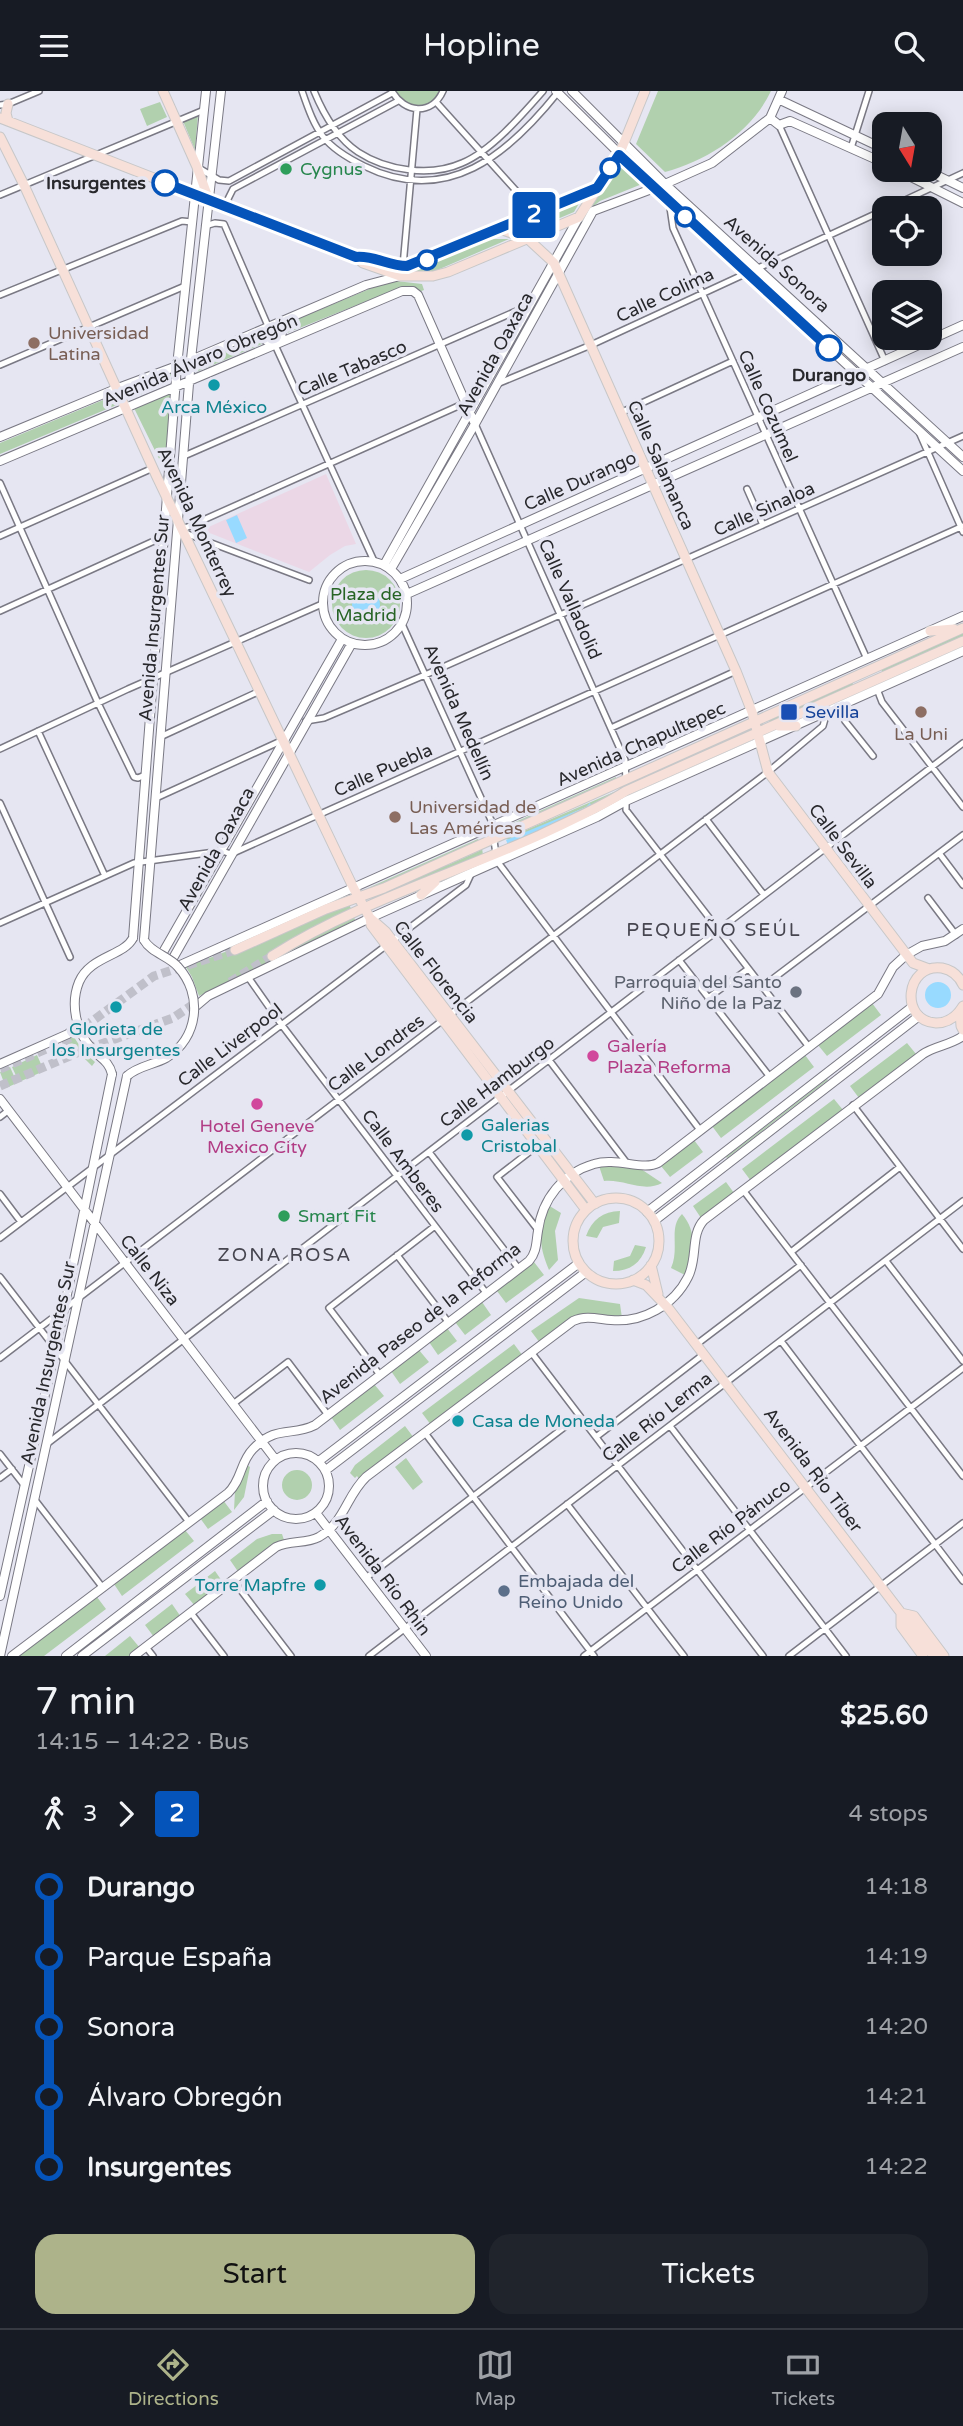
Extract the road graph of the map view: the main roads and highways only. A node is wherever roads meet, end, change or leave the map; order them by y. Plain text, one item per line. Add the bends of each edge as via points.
1 (163, 91) edge
2 (206, 91) edge
3 (220, 91) edge
4 (572, 91) edge
5 (645, 91) edge
6 (557, 92) edge
7 (781, 96) edge
8 (4, 105) edge
9 (791, 105) junction
10 (770, 118) junction
11 (4, 119) edge
12 (790, 121) junction
13 (0, 137) edge
14 (624, 143) junction
15 (872, 143) edge
16 (619, 155) junction
17 (872, 158) edge
18 (197, 167) junction
19 (942, 178) edge
20 (923, 182) edge
21 (665, 184) junction
22 (597, 188) junction
23 (654, 188) junction
24 (963, 188) edge
25 (195, 194) junction
26 (209, 199) junction
27 (963, 203) edge
28 (691, 207) junction
29 (684, 215) junction
30 (579, 217) junction
31 (500, 229) junction
32 (719, 232) junction
33 (528, 239) junction
34 (711, 241) junction
35 (554, 263) junction
36 (401, 271) junction
37 (558, 273) junction
38 (413, 291) joint
39 (801, 306) junction
40 (792, 315) junction
41 (963, 325) edge
42 (963, 347) edge
43 (191, 359) junction
44 (177, 366) junction
45 (867, 368) junction
46 (857, 373) junction
47 (190, 382) junction
48 (883, 383) junction
49 (873, 387) junction
50 (118, 388) junction
51 (176, 388) junction
52 (127, 408) junction
53 (911, 409) junction
54 (469, 412) junction
55 (903, 415) junction
56 (475, 424) junction
57 (0, 437) edge
58 (963, 457) edge
59 (0, 461) edge
60 (645, 468) junction
61 (963, 471) edge
62 (653, 485) junction
63 (168, 499) junction
64 (182, 527) junction
65 (388, 567) junction
66 (400, 579) junction
67 (407, 594) junction
68 (963, 616) edge
69 (963, 628) edge
70 (930, 631) junction
71 (342, 639) junction
72 (963, 641) edge
73 (352, 643) junction
74 (963, 651) edge
75 (751, 712) junction
76 (754, 722) junction
77 (774, 726) junction
78 (796, 726) junction
79 (758, 737) junction
80 (283, 740) junction
81 (289, 752) junction
82 (496, 858) junction
83 (441, 876) junction
84 (356, 893) junction
85 (421, 895) junction
86 (367, 913) junction
87 (959, 932) edge
88 (235, 950) tunnel mouth
89 (163, 952) junction
90 (906, 955) junction
91 (272, 956) tunnel mouth
92 (177, 961) junction
93 (912, 963) junction
94 (929, 969) junction
95 (959, 971) edge
96 (914, 981) junction
97 (963, 984) edge
98 (198, 1004) junction
99 (912, 1007) junction
100 (962, 1009) edge
101 (919, 1016) junction
102 (446, 1018) junction
103 (945, 1022) junction
104 (78, 1025) junction
105 (962, 1031) edge
106 (0, 1064) edge
107 (0, 1099) edge
108 (573, 1174) junction
109 (564, 1181) junction
110 (595, 1203) junction
111 (85, 1210) junction
112 (586, 1210) junction
113 (647, 1212) junction
114 (654, 1221) junction
115 (94, 1222) junction
116 (579, 1263) junction
117 (651, 1265) junction
118 (586, 1272) junction
119 (633, 1280) junction
120 (662, 1301) junction
121 (262, 1441) junction
122 (275, 1459) junction
123 (319, 1461) junction
124 (326, 1470) junction
125 (267, 1501) junction
126 (274, 1510) junction
127 (316, 1513) junction
128 (329, 1530) junction
129 (0, 1596) edge
130 (901, 1612) junction
131 (1, 1656) edge
132 (12, 1656) edge
133 (66, 1656) edge
134 (82, 1656) edge
135 (134, 1656) edge
136 (426, 1656) edge
137 (923, 1656) edge
138 (934, 1656) edge
139 (944, 1656) edge

1 - 18 main road
2 - 18 main road, Avenida Insurgentes Sur
3 - 26 main road, Avenida Insurgentes Sur
4 - 14 main road, Avenida Sonora
5 - 14 main road, Avenida Oaxaca
6 - 16 main road, Avenida Sonora
7 - 9 main road
7 - 10 main road
8 - 11 main road
9 - 12 main road
9 - 15 main road
10 - 12 main road via 779,125
10 - 21 main road, Avenida Oaxaca via 712,163
11 - 25 main road
12 - 17 main road
13 - 50 main road, Avenida Monterrey
14 - 16 main road, Avenida Oaxaca
14 - 21 main road, Avenida Sonora
16 - 22 main road, Avenida Oaxaca
16 - 23 main road, Avenida Sonora
18 - 25 main road, Avenida Insurgentes Sur
18 - 26 main road
19 - 24 main road
20 - 27 main road
21 - 23 main road, Avenida Oaxaca
21 - 28 main road, Avenida Sonora
22 - 30 main road, Avenida Oaxaca
22 - 31 main road, Avenida Álvaro Obregón
23 - 29 main road, Avenida Sonora
23 - 37 main road, Avenida Oaxaca via 593,211
25 - 26 main road
25 - 44 main road, Avenida Insurgentes Sur
26 - 36 main road
26 - 43 main road, Avenida Insurgentes Sur
28 - 29 main road
28 - 32 main road, Avenida Sonora
29 - 34 main road, Avenida Sonora
30 - 33 main road, Avenida Álvaro Obregón
30 - 35 main road, Avenida Oaxaca
31 - 33 main road, Calle Salamanca
31 - 36 main road, Avenida Álvaro Obregón
32 - 34 main road
32 - 39 main road, Avenida Sonora
33 - 35 main road, Calle Salamanca
33 - 36 main road, Avenida Álvaro Obregón via 438,275 415,278
34 - 40 main road, Avenida Sonora
35 - 37 main road, Calle Salamanca
35 - 54 main road, Avenida Oaxaca
36 - 43 main road, Avenida Álvaro Obregón
37 - 56 main road, Avenida Oaxaca
37 - 60 main road, Calle Salamanca
38 - 47 main road, Avenida Álvaro Obregón via 402,291
38 - 54 main road, Calle Valladolid
39 - 40 main road
39 - 45 main road, Avenida Sonora
40 - 46 main road, Avenida Sonora
41 - 45 main road, Calle Durango
42 - 48 main road, Calle Durango
43 - 44 main road, Avenida Álvaro Obregón
43 - 47 main road, Avenida Insurgentes Sur
44 - 50 main road, Avenida Álvaro Obregón
44 - 51 main road, Avenida Insurgentes Sur
45 - 46 main road, Calle Durango
45 - 48 main road, Avenida Sonora
46 - 49 main road, Avenida Sonora
46 - 60 main road, Calle Durango
47 - 51 main road, Avenida Álvaro Obregón
47 - 64 main road, Avenida Insurgentes Sur
48 - 49 main road, Calle Durango
48 - 53 main road, Avenida Sonora
49 - 55 main road, Avenida Sonora
49 - 62 main road, Calle Durango
50 - 52 main road, Avenida Monterrey
50 - 57 main road, Avenida Álvaro Obregón
51 - 52 main road, Avenida Álvaro Obregón
51 - 63 main road, Avenida Insurgentes Sur
52 - 59 main road, Avenida Álvaro Obregón
52 - 63 main road, Avenida Monterrey
53 - 55 main road
53 - 58 main road, Avenida Sonora
54 - 56 main road, Calle Valladolid
54 - 65 main road, Avenida Oaxaca
55 - 61 main road, Avenida Sonora
56 - 65 main road, Avenida Oaxaca
60 - 62 main road, Calle Salamanca
60 - 66 main road, Calle Durango
62 - 67 main road, Calle Durango
62 - 75 main road, Calle Salamanca
63 - 64 main road, Avenida Monterrey
63 - 104 main road, Avenida Insurgentes Sur, bridge via 133,938 127,947 98,961 82,977 75,995
64 - 80 main road, Avenida Monterrey
64 - 89 main road, Avenida Insurgentes Sur, bridge via 165,673 144,940 150,948
65 - 66 main road
65 - 71 main road via 356,561 328,582 322,604 330,627
66 - 67 main road
67 - 73 main road via 402,624 392,636 377,643
68 - 70 main road, Avenida Chapultepec
69 - 70 main road
69 - 76 main road, Avenida Chapultepec
70 - 75 main road, Avenida Chapultepec
71 - 73 main road
71 - 80 main road, Avenida Oaxaca
72 - 77 main road, Avenida Chapultepec
73 - 81 main road, Avenida Oaxaca
74 - 78 main road, Avenida Chapultepec
75 - 76 main road, Calle Salamanca
75 - 84 main road, Avenida Chapultepec
76 - 79 main road, Calle Salamanca
76 - 84 main road, Avenida Chapultepec via 384,888
77 - 78 main road
77 - 79 main road, Avenida Chapultepec
78 - 79 main road, Avenida Chapultepec
79 - 82 main road, Avenida Chapultepec
79 - 90 main road, Calle Sevilla via 768,772
80 - 81 main road, Avenida Monterrey
80 - 89 main road, Avenida Oaxaca
81 - 84 main road, Avenida Monterrey
81 - 92 main road, Avenida Oaxaca
82 - 83 main road, Avenida Chapultepec
82 - 85 main road, Avenida Chapultepec
83 - 85 main road
83 - 86 main road, Avenida Chapultepec
84 - 86 main road, Avenida Monterrey
84 - 88 main road, Avenida Chapultepec
84 - 92 main road, Avenida Chapultepec
85 - 86 main road, Avenida Chapultepec
86 - 91 main road, Avenida Chapultepec via 306,935
86 - 98 main road, Avenida Chapultepec
86 - 102 main road, Calle Florencia
87 - 90 main road
89 - 92 main road, bridge
90 - 93 main road, Calle Sevilla
90 - 108 main road, Avenida Paseo de la Reforma via 878,994 655,1165 600,1162
92 - 98 main road, bridge
93 - 94 main road
93 - 96 main road
94 - 95 main road
94 - 96 main road
95 - 97 main road
96 - 99 main road
98 - 115 main road, Avenida Insurgentes Sur, bridge via 188,1034 176,1051 127,1076
99 - 101 main road
99 - 113 main road
100 - 103 main road
100 - 105 main road
101 - 103 main road
101 - 114 main road
102 - 108 main road, Calle Florencia
102 - 109 main road, Calle Florencia
103 - 105 main road
104 - 106 main road via 68,1034
104 - 111 main road, Avenida Insurgentes Sur, bridge via 112,1074
105 - 120 main road via 958,1040 923,1054 704,1220 696,1230 691,1271 683,1287
107 - 111 main road, Calle Niza
108 - 109 main road, Avenida Paseo de la Reforma
108 - 110 main road, Calle Florencia
109 - 112 main road, Calle Florencia
109 - 121 main road, Avenida Paseo de la Reforma via 546,1202 533,1257 328,1415 310,1427 277,1432
110 - 112 main road
110 - 113 main road via 621,1199
111 - 115 main road, Calle Niza
111 - 129 main road, Avenida Insurgentes Sur
112 - 116 main road via 573,1238
113 - 114 main road
114 - 117 main road via 659,1240
115 - 121 main road, Calle Niza
115 - 131 main road, Avenida Insurgentes Sur
116 - 118 main road
116 - 123 main road
117 - 119 main road
117 - 120 main road, Avenida Río Tíber
118 - 119 main road via 606,1282
118 - 124 main road
119 - 120 main road, Avenida Río Tíber via 646,1285
120 - 128 main road via 646,1314 628,1319 577,1319 358,1485
120 - 130 main road, Avenida Río Tíber
121 - 122 main road, Calle Niza
121 - 132 main road via 246,1457 234,1487
122 - 123 main road via 301,1452
122 - 125 main road via 263,1479
123 - 124 main road
124 - 127 main road via 328,1497
125 - 126 main road
125 - 133 main road
126 - 127 main road via 299,1519
126 - 134 main road
127 - 128 main road, Avenida Río Rhin
128 - 135 main road via 310,1541 282,1544
128 - 136 main road, Avenida Río Rhin
130 - 137 main road via 901,1626
130 - 138 main road
130 - 139 main road, Avenida Río Tíber via 914,1616

